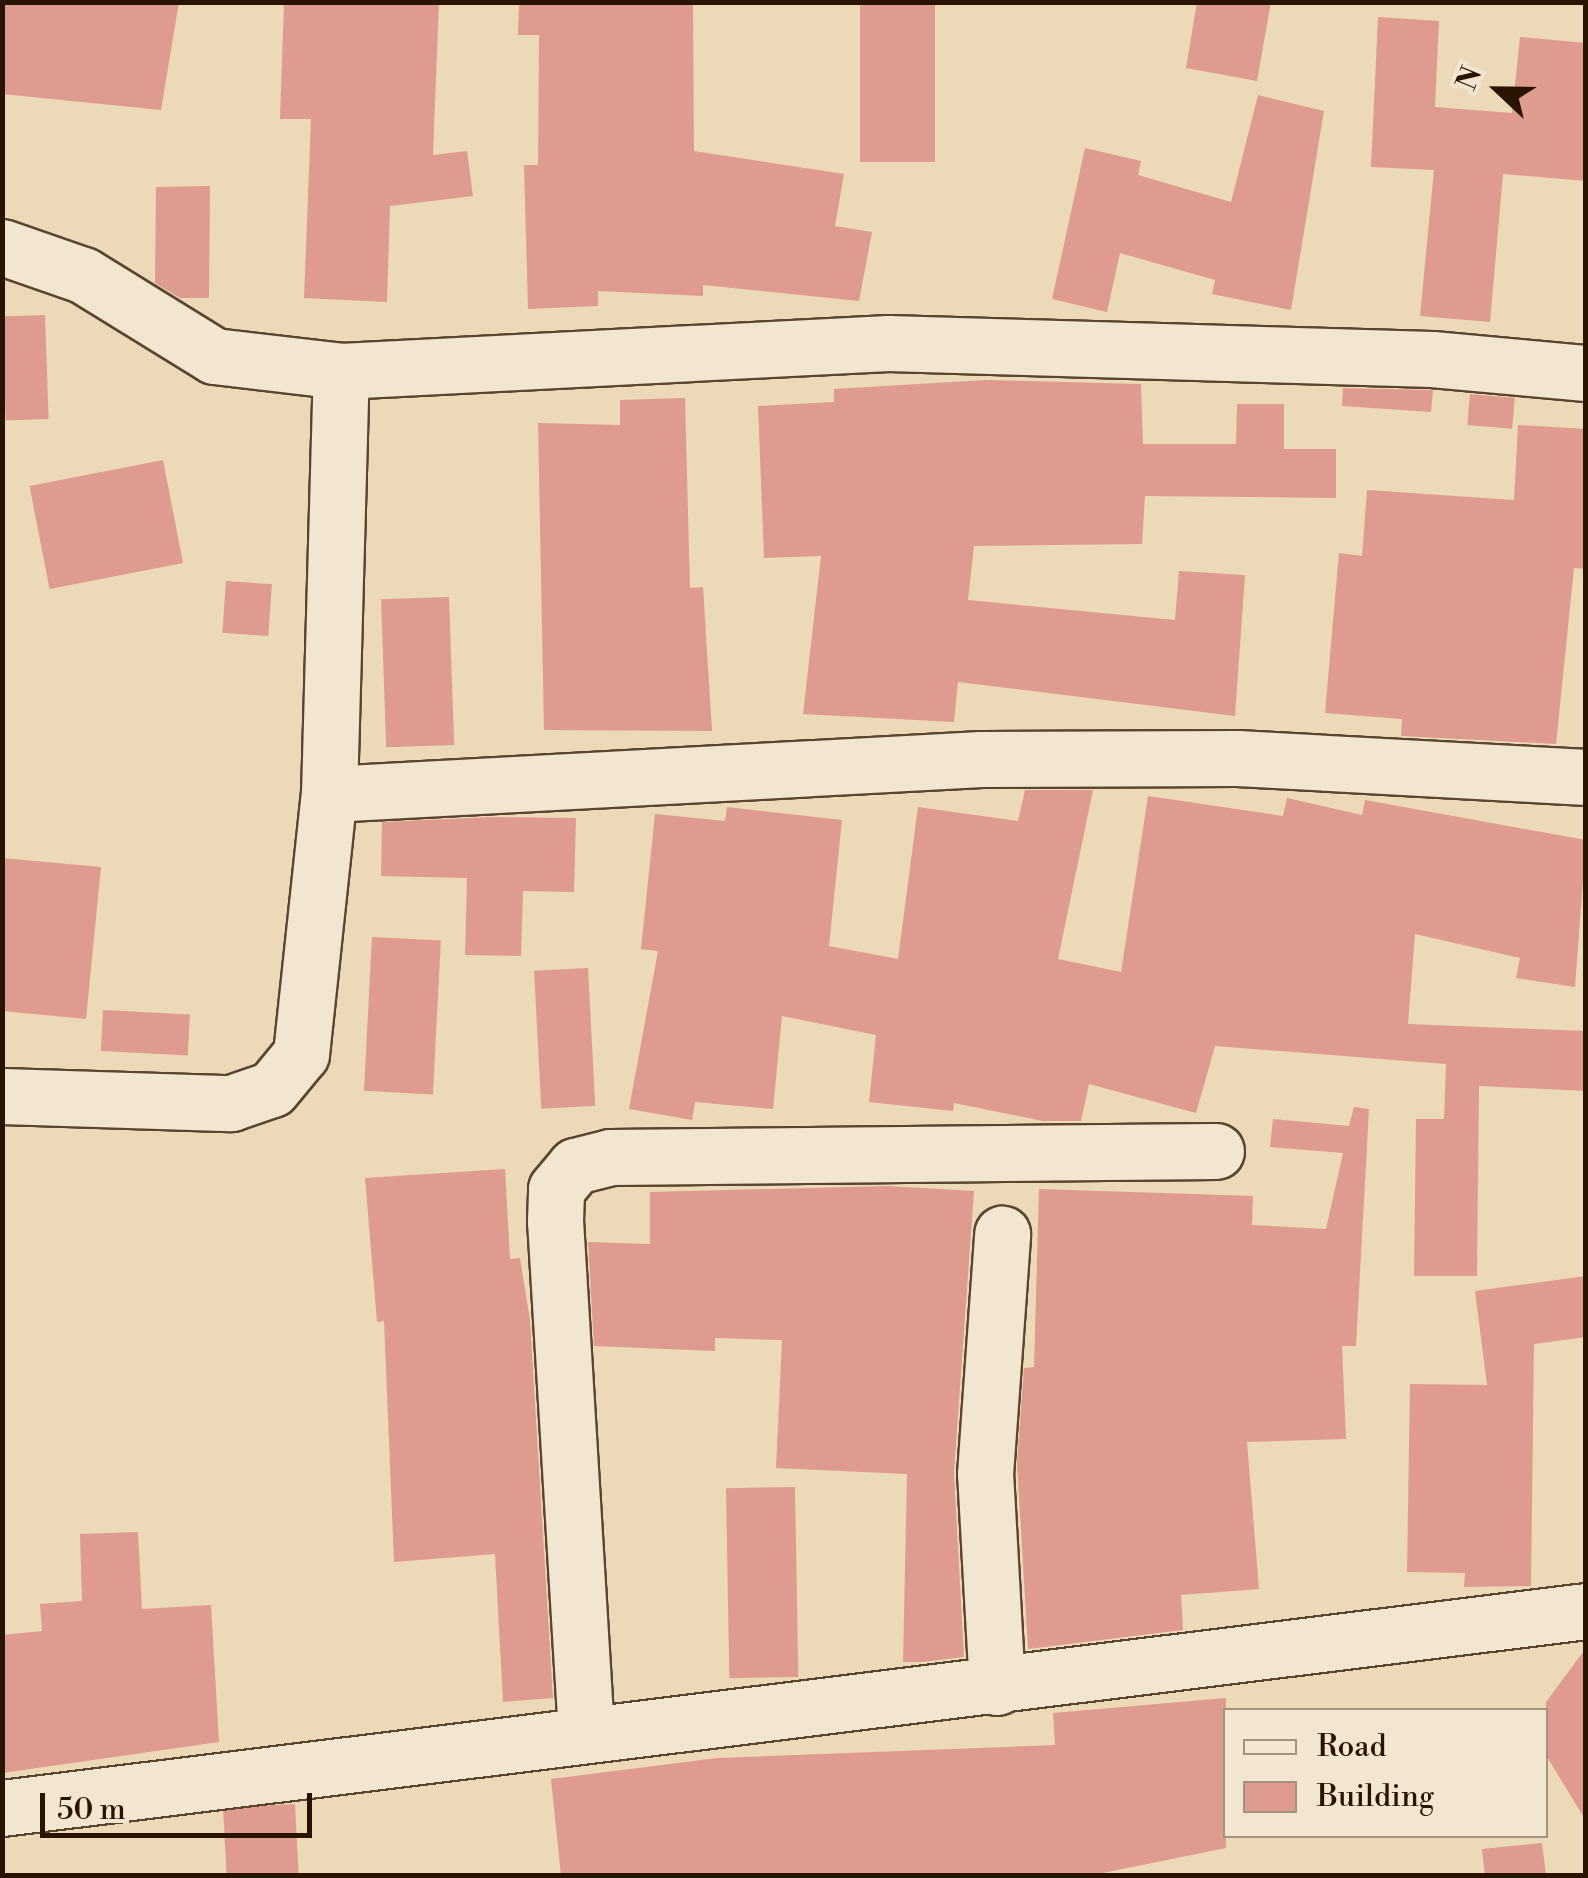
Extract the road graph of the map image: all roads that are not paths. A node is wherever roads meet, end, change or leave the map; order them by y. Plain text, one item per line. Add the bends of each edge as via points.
1 (2, 246) edge
2 (341, 371) junction
3 (1586, 374) edge
4 (1586, 777) edge
5 (329, 794) junction
6 (2, 1096) edge
7 (1216, 1151) dead end
8 (1002, 1234) dead end
9 (1586, 1611) edge
10 (997, 1686) junction
11 (586, 1733) junction
12 (2, 1808) edge

1 - 2 street via 70,268 214,356
2 - 3 street via 888,343 1432,359
2 - 5 street
4 - 5 street via 1237,758 980,758
5 - 6 street via 301,1054 272,1089 196,1105
7 - 11 street via 610,1157 574,1166 556,1188 555,1221
8 - 10 street via 986,1474
9 - 10 street
10 - 11 street
11 - 12 street

